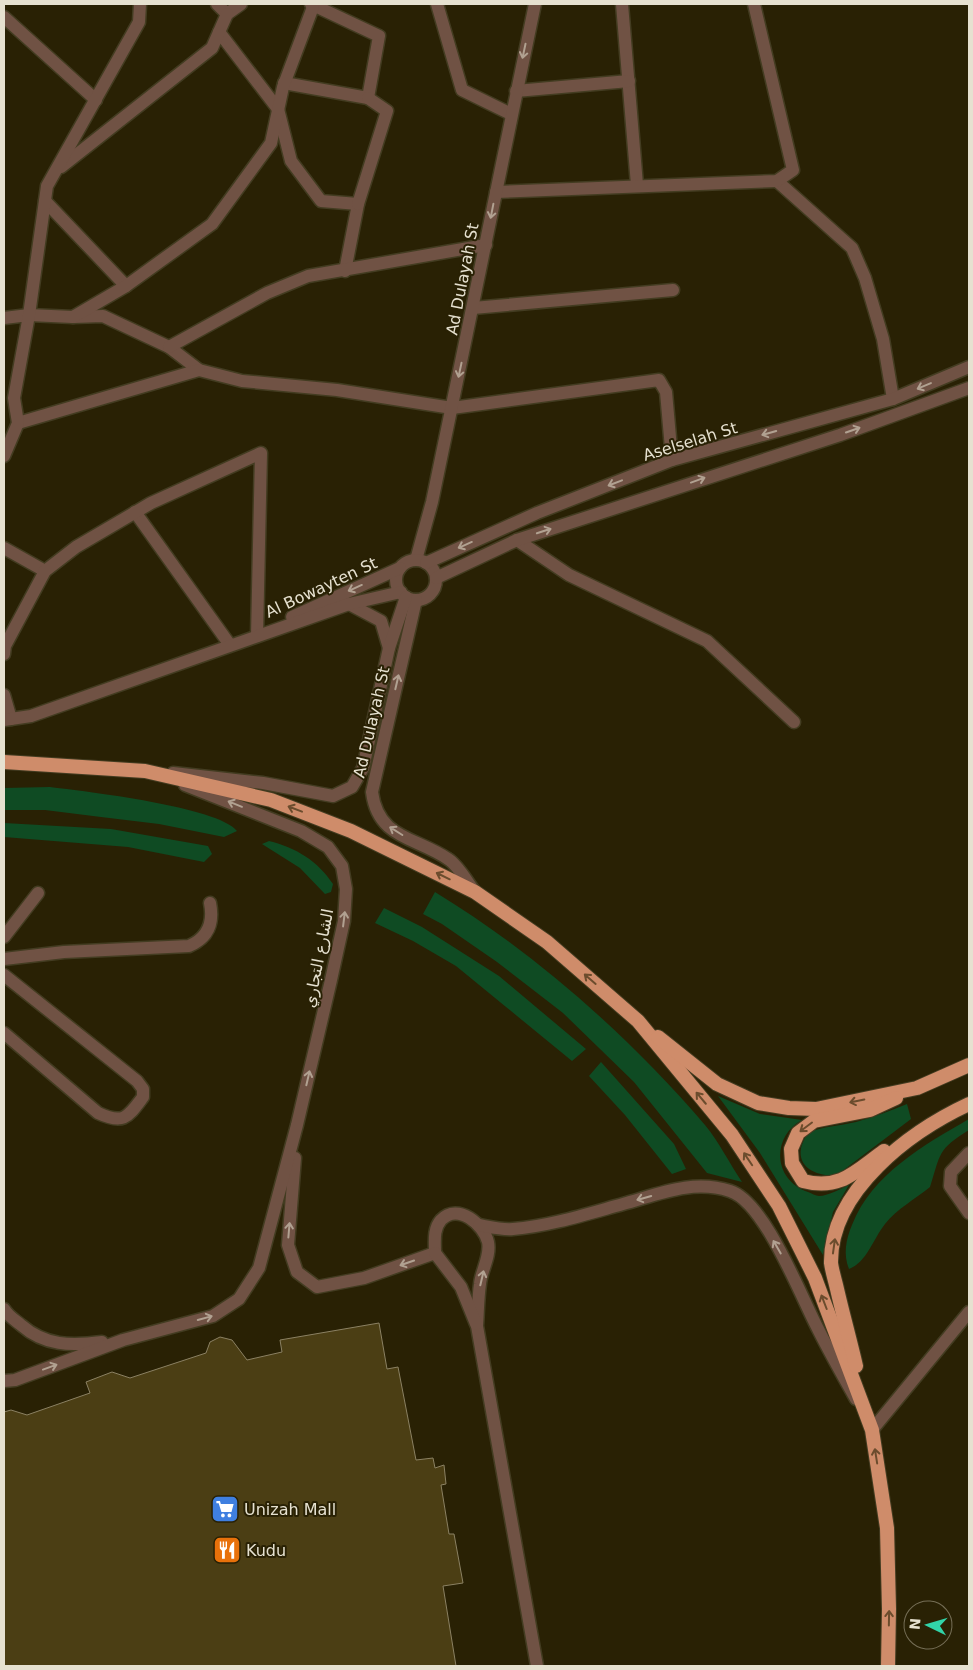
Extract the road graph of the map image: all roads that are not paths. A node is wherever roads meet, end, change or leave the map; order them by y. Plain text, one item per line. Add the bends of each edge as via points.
1 (140, 4) edge
2 (217, 4) edge
3 (241, 4) edge
4 (437, 4) edge
5 (535, 4) edge
6 (622, 4) edge
7 (754, 4) edge
8 (312, 5) edge
9 (227, 14) junction
10 (4, 17) edge
11 (220, 32) junction
12 (629, 80) junction
13 (284, 83) junction
14 (516, 91) junction
15 (368, 98) junction
16 (96, 100) junction
17 (278, 109) junction
18 (511, 114) junction
19 (55, 172) junction
20 (777, 181) junction
21 (637, 185) junction
22 (496, 192) junction
23 (45, 201) junction
24 (358, 204) junction
25 (486, 245) junction
26 (345, 270) junction
27 (126, 286) junction
28 (673, 290) dead end
29 (474, 308) junction
30 (29, 315) junction
31 (73, 317) junction
32 (4, 318) edge
33 (170, 347) junction
34 (969, 367) edge
35 (199, 370) junction
36 (969, 388) edge
37 (893, 399) junction
38 (452, 408) junction
39 (18, 423) junction
40 (4, 456) edge
41 (672, 460) junction
42 (135, 512) junction
43 (517, 540) junction
44 (4, 548) edge
45 (421, 561) junction
46 (400, 568) junction
47 (45, 571) junction
48 (436, 578) junction
49 (407, 597) junction
50 (350, 604) junction
51 (257, 636) junction
52 (230, 645) junction
53 (389, 648) junction
54 (4, 654) edge
55 (4, 695) edge
56 (7, 719) edge
57 (794, 722) dead end
58 (6, 762) edge
59 (146, 771) junction
60 (474, 892) junction
61 (38, 893) dead end
62 (210, 903) dead end
63 (4, 938) edge
64 (4, 959) edge
65 (4, 975) edge
66 (638, 1021) junction
67 (4, 1033) edge
68 (969, 1065) edge
69 (917, 1088) junction
70 (969, 1104) edge
71 (938, 1118) junction
72 (297, 1125) junction
73 (969, 1153) edge
74 (969, 1213) edge
75 (479, 1225) junction
76 (435, 1253) junction
77 (4, 1309) edge
78 (969, 1312) edge
79 (478, 1326) junction
80 (123, 1340) junction
81 (4, 1381) edge
82 (872, 1430) junction
83 (536, 1664) edge
84 (888, 1666) edge

1 - 16 street via 139,22
2 - 9 street
3 - 9 street
4 - 18 street via 462,90
5 -> 14 street, Ad Dulayah St
6 - 12 street
7 - 20 street via 793,170
8 - 13 street
8 - 15 street via 379,36
9 - 11 street
10 - 16 street
11 - 17 street
11 - 19 street via 212,48
12 - 14 street
12 - 21 street
13 - 15 street
13 - 17 street
14 - 18 street, Ad Dulayah St
15 - 24 street via 387,111
16 - 19 street
17 - 24 street via 291,161 321,201
17 - 27 street via 271,143 212,224
18 - 22 street, Ad Dulayah St
19 - 23 street via 47,186
20 - 21 street
20 - 37 street via 852,248 866,278 883,339
21 - 22 street
22 -> 25 street, Ad Dulayah St
23 - 27 street
23 - 30 street
24 - 26 street
25 - 26 street
25 - 29 street, Ad Dulayah St
26 - 33 street via 308,276 266,293
27 - 31 street
28 - 29 street
29 -> 38 street, Ad Dulayah St
30 - 31 street
30 - 32 street
30 - 39 street via 14,398
31 - 33 street via 103,316
33 - 35 street
34 -> 37 street, Aselselah St
35 - 38 street via 242,380 337,390
35 - 39 street
43 -> 36 street via 840,435
37 -> 41 street, Aselselah St
38 - 41 street via 659,380 666,392
38 - 45 street, Ad Dulayah St
39 - 40 street
41 -> 45 street, Aselselah St
42 - 47 street via 76,547
42 - 51 street via 261,453
42 - 52 street
43 - 48 street
43 - 57 street via 569,575 707,641
44 - 47 street
45 - 46 street via 404,564
45 - 48 street via 432,568
46 - 49 street via 396,580
46 -> 51 street, Al Bowayten St via 308,608
47 - 54 street via 5,646
48 - 49 street via 431,594
49 - 50 street
49 - 53 street
60 -> 49 street, Ad Dulayah St via 449,859 386,825 374,810 372,792
50 - 51 street
50 - 53 street via 381,621
51 - 52 street
52 - 56 street via 31,716
53 - 59 street via 362,768 352,787 334,796 263,783
55 - 56 street
58 - 59 highway
60 -> 59 highway via 351,831 272,800
72 -> 59 street, الشارع التجاري via 344,921 346,889 342,866 328,847 301,831
66 -> 60 highway via 547,942
61 - 63 street
62 - 64 street via 211,926 198,942 188,946 64,952
65 - 67 street via 138,1081 143,1097 131,1114 112,1120 98,1113
69 -> 66 highway via 816,1109 758,1103 717,1084
82 -> 66 highway via 815,1278 779,1206 732,1135
68 - 69 highway
69 -> 71 highway via 870,1110 814,1121 798,1133 791,1149 792,1164 803,1181 820,1186 837,1183 905,1135
70 - 71 highway
82 -> 71 highway via 831,1263 835,1237 843,1213 861,1184 891,1153
76 -> 72 street via 364,1278 317,1287 297,1272 288,1244
80 -> 72 street via 213,1316 239,1299 259,1268
73 - 74 street via 951,1172 950,1186
75 - 76 street via 468,1216 458,1214 442,1220 435,1233
79 -> 75 street via 480,1282 488,1243
82 -> 75 street via 817,1328 787,1263 748,1203 732,1192 685,1186 569,1220 511,1229
76 - 79 street via 461,1287
77 - 80 street via 32,1335 53,1344 80,1345
78 - 82 street
79 - 83 street
81 -> 80 street via 15,1380
84 -> 82 highway via 887,1528

